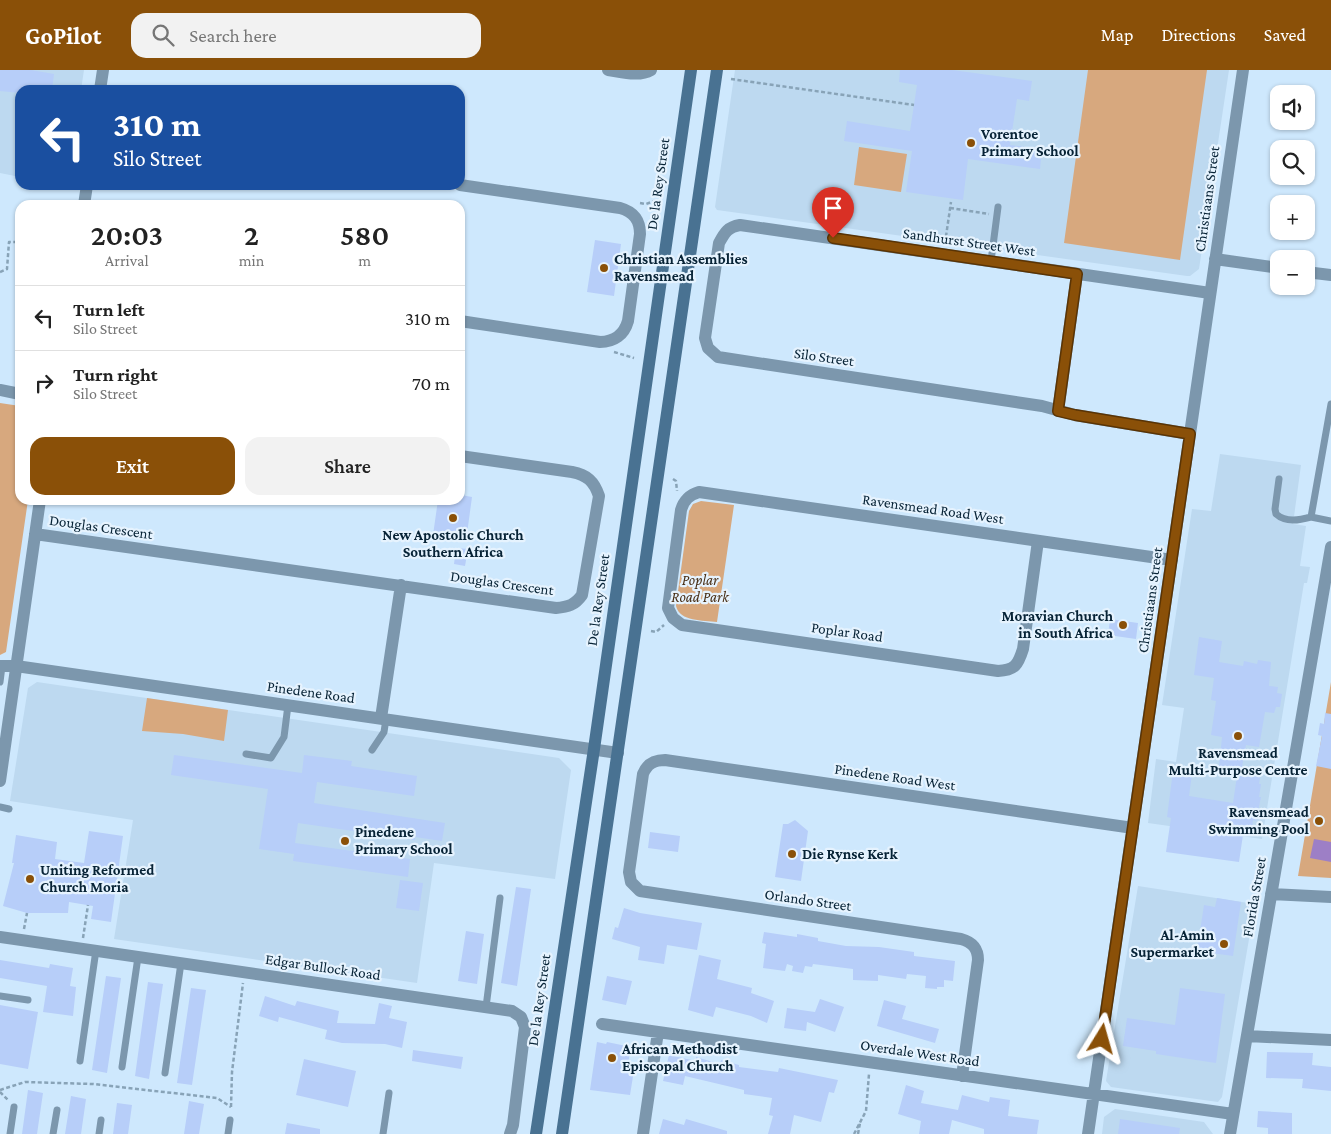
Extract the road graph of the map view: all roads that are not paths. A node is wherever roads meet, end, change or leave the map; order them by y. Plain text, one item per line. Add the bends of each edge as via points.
1 (103, 70) edge
2 (608, 70) edge
3 (651, 70) edge
4 (691, 70) edge
5 (716, 70) edge
6 (1243, 70) edge
7 (101, 85) edge
8 (465, 186) edge
9 (998, 207) dead end
10 (725, 230) joint
11 (1215, 259) junction
12 (991, 261) junction
13 (1270, 267) edge
14 (1315, 273) edge
15 (1077, 274) junction
16 (1331, 275) edge
17 (1210, 293) junction
18 (465, 322) edge
19 (0, 390) edge
20 (15, 393) edge
21 (1331, 404) edge
22 (1058, 411) junction
23 (1190, 434) junction
24 (465, 457) edge
25 (1279, 480) dead end
26 (683, 497) joint
27 (39, 505) edge
28 (1312, 517) junction
29 (1331, 521) edge
30 (35, 534) junction
31 (1038, 541) junction
32 (1331, 546) edge
33 (1172, 560) junction
34 (401, 585) junction
35 (1325, 615) edge
36 (1, 666) edge
37 (16, 666) junction
38 (0, 682) edge
39 (288, 705) junction
40 (383, 719) junction
41 (372, 750) dead end
42 (594, 750) junction
43 (618, 753) junction
44 (246, 754) dead end
45 (652, 763) joint
46 (0, 781) edge
47 (0, 808) edge
48 (9, 809) dead end
49 (1133, 828) junction
50 (1271, 894) junction
51 (1331, 897) edge
52 (500, 898) dead end
53 (0, 936) edge
54 (96, 950) junction
55 (138, 956) junction
56 (180, 963) junction
57 (0, 996) edge
58 (28, 1000) dead end
59 (486, 1007) junction
60 (602, 1024) dead end
61 (658, 1032) junction
62 (1247, 1036) junction
63 (1331, 1040) edge
64 (80, 1061) dead end
65 (122, 1067) dead end
66 (165, 1073) dead end
67 (962, 1076) junction
68 (389, 1093) dead end
69 (1094, 1094) junction
70 (14, 1107) dead end
71 (57, 1110) dead end
72 (1233, 1114) junction
73 (101, 1120) dead end
74 (230, 1120) road end
75 (10, 1134) edge
76 (53, 1134) edge
77 (99, 1134) edge
78 (228, 1134) edge
79 (383, 1134) edge
80 (510, 1134) edge
81 (536, 1134) edge
82 (562, 1134) edge
83 (643, 1134) edge
84 (1088, 1134) edge
85 (1230, 1134) edge

1 - 7 street
2 - 3 street via 638,74
4 - 42 main road, De la Rey Street
5 - 43 main road
6 - 11 street, Christiaans Street
8 - 18 street via 620,208 635,216 640,234 628,321 615,339 600,342
9 - 12 lane
10 - 12 street, Sandhurst Street West via 740,225
10 - 22 street, Silo Street via 719,242 705,338 708,348 718,357
11 - 13 street
11 - 17 street, Christiaans Street
12 - 15 street, Sandhurst Street West
14 - 16 street
15 - 17 street, Sandhurst Street West
15 - 22 street
17 - 23 street, Christiaans Street
19 - 20 street
21 - 28 lane
22 - 23 street, Silo Street
23 - 33 street, Christiaans Street
24 - 34 street, Douglas Crescent via 572,472 591,480 599,496 582,595 576,603 556,608
25 - 28 lane via 1276,514 1299,521
26 - 31 street, Ravensmead Road West via 705,492
26 - 31 street, Poplar Road via 668,608 682,625 998,671 1014,667 1020,659
27 - 30 street
28 - 29 lane
30 - 34 street, Douglas Crescent
30 - 37 street
31 - 33 street, Ravensmead Road West
32 - 35 street, Florida Street
33 - 49 street, Christiaans Street
34 - 40 street
35 - 50 street, Florida Street
36 - 37 street, Pinedene Road
36 - 38 lane
37 - 39 street, Pinedene Road
37 - 46 street
39 - 40 street, Pinedene Road
39 - 44 lane via 284,737 271,758
40 - 41 lane via 384,732
40 - 42 street, Pinedene Road
42 - 43 street, Pinedene Road
42 - 81 main road, De la Rey Street
43 - 82 main road
45 - 49 street, Pinedene Road West via 665,760
45 - 67 street, Orlando Street via 643,774 629,872 631,882 640,891 962,939 974,945 978,960
47 - 48 lane
49 - 69 street, Christiaans Street
50 - 51 street
50 - 62 street, Florida Street
52 - 59 lane
53 - 54 street, Edgar Bullock Road
54 - 55 street, Edgar Bullock Road
54 - 64 lane
55 - 56 street, Edgar Bullock Road
55 - 65 lane
56 - 59 street, Edgar Bullock Road
56 - 66 lane
57 - 58 lane
59 - 80 street, Edgar Bullock Road via 512,1011 521,1017 525,1027
60 - 61 street, Overdale West Road
61 - 67 street, Overdale West Road
61 - 83 street
62 - 63 street
62 - 72 street, Florida Street
67 - 69 street, Overdale West Road
68 - 79 lane
69 - 72 street, Overdale West Road
69 - 84 street, Christiaans Street
70 - 75 lane
71 - 76 lane
72 - 85 street, Florida Street
73 - 77 lane
74 - 78 lane

